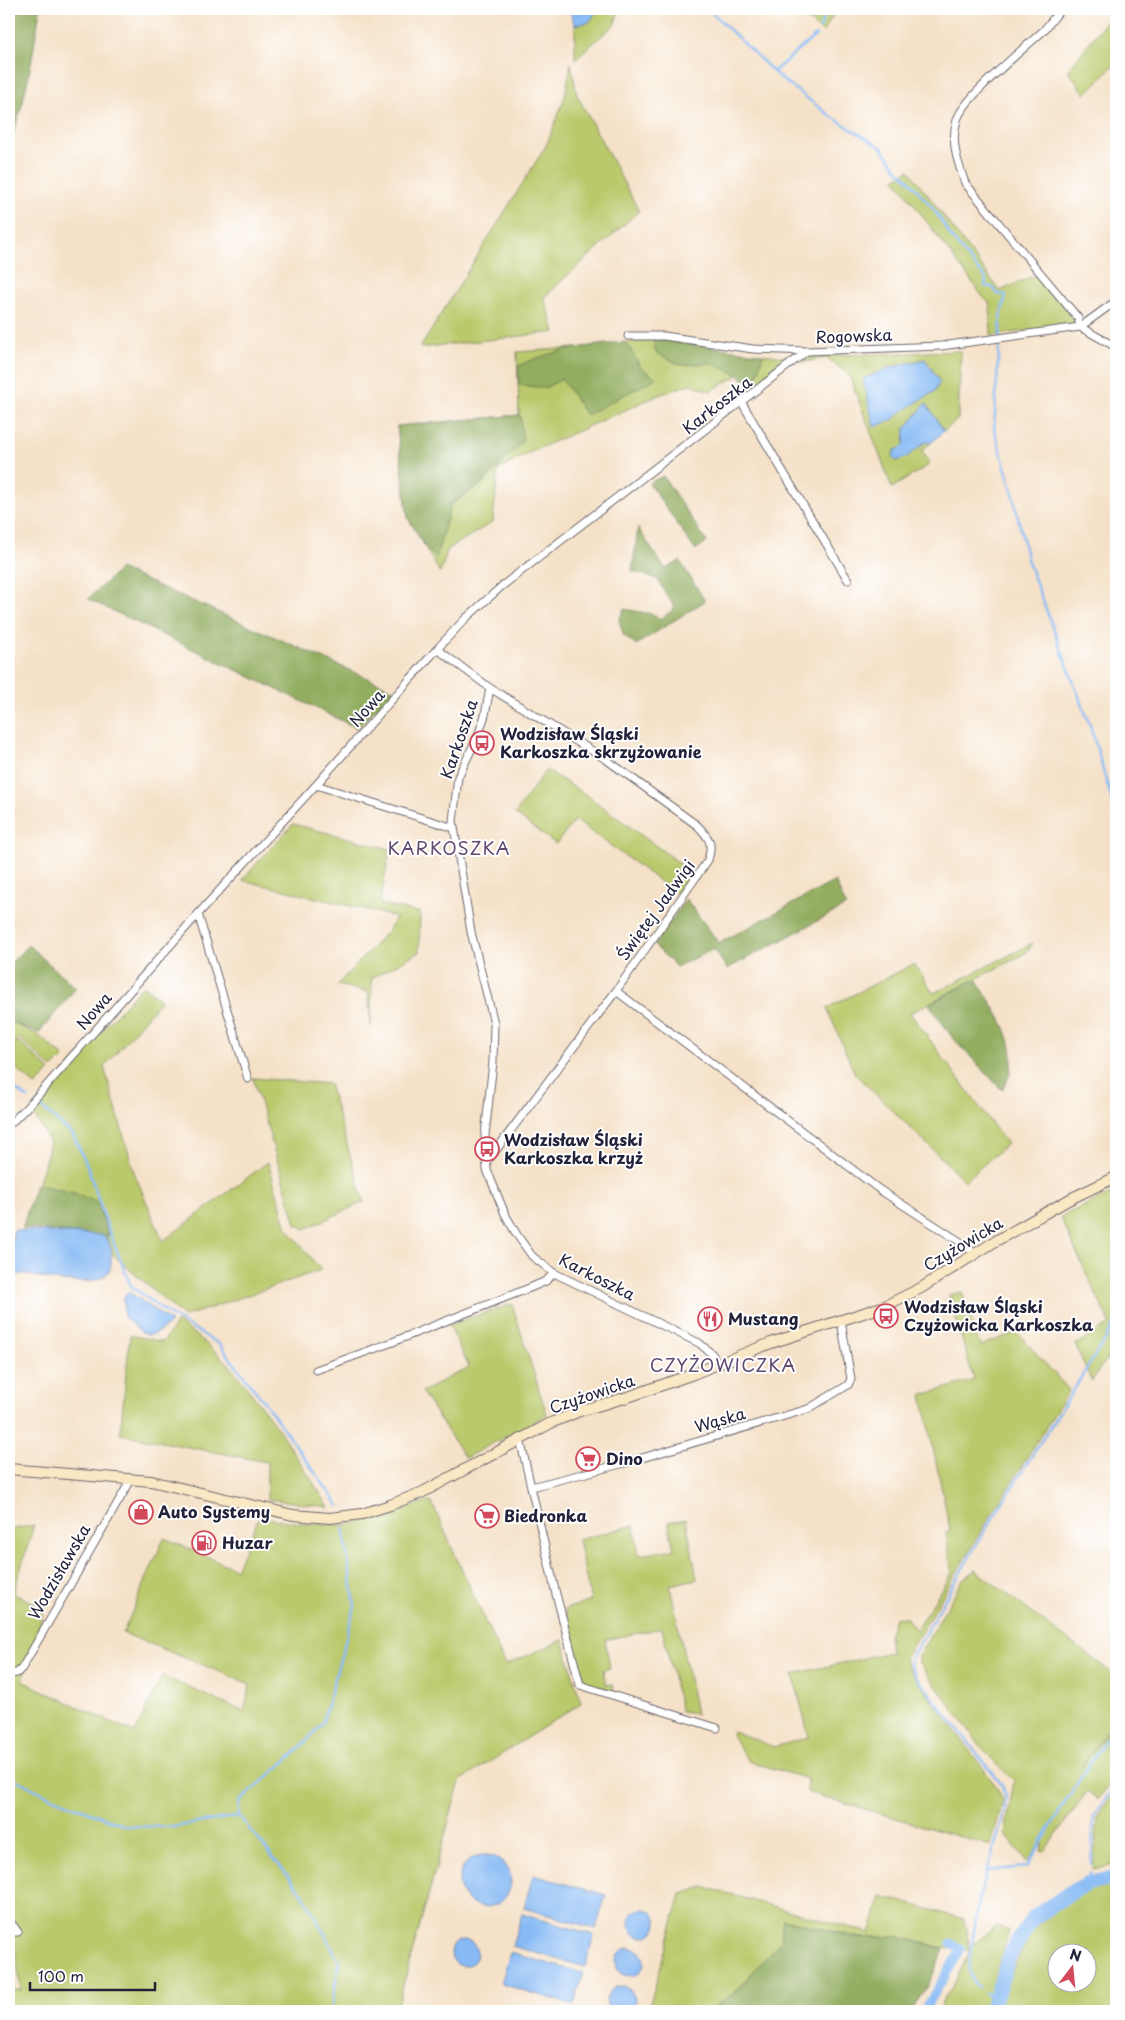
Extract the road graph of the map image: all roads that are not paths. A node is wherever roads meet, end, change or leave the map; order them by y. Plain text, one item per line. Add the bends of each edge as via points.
1 (1060, 9) edge
2 (1116, 301) edge
3 (1080, 327) junction
4 (628, 336) dead end
5 (1116, 347) edge
6 (807, 351) junction
7 (742, 402) junction
8 (848, 580) dead end
9 (437, 649) junction
10 (490, 688) junction
11 (316, 785) junction
12 (454, 828) junction
13 (198, 914) junction
14 (616, 991) junction
15 (248, 1078) dead end
16 (9, 1125) edge
17 (486, 1160) junction
18 (1116, 1177) edge
19 (976, 1254) junction
20 (554, 1273) junction
21 (841, 1321) junction
22 (718, 1364) junction
23 (316, 1370) dead end
24 (520, 1439) junction
25 (9, 1469) edge
26 (132, 1478) junction
27 (531, 1488) junction
28 (9, 1674) edge
29 (718, 1728) dead end
30 (9, 1920) edge
31 (9, 1932) edge

1 - 3 street via 1046,28 968,102 957,119 954,138 965,183 1078,318
2 - 3 street, Rogowska
3 - 5 street
3 - 6 street, Rogowska via 941,346
4 - 6 street, Rogowska via 664,336 753,349
6 - 7 street, Karkoszka
7 - 8 street
7 - 9 street, Karkoszka via 502,586
9 - 10 street, Karkoszka
9 - 11 street, Nowa
10 - 12 street, Karkoszka via 478,736 458,778
10 - 14 street, Świętej Jadwigi via 607,760 708,836 711,848 708,860
11 - 12 street
11 - 13 street, Nowa
12 - 17 street, Karkoszka via 471,932 494,1023
13 - 15 street
13 - 16 street, Nowa
14 - 17 street, Świętej Jadwigi
14 - 19 street via 880,1190
17 - 20 street, Karkoszka via 496,1193 517,1235 532,1256
18 - 19 street, Czyżowicka via 1070,1199
19 - 21 street, Czyżowicka via 885,1306
20 - 22 street, Karkoszka via 699,1343
20 - 23 street via 532,1287
21 - 22 street, Czyżowicka
21 - 27 street, Wąska via 851,1379 848,1385 808,1409
22 - 24 street, Czyżowicka via 580,1411
24 - 26 street, Czyżowicka via 423,1492 362,1514 330,1518 293,1515
24 - 27 street
25 - 26 street
26 - 28 street, Wodzisławska via 22,1668
27 - 29 street via 580,1685
30 - 31 street via 18,1932

